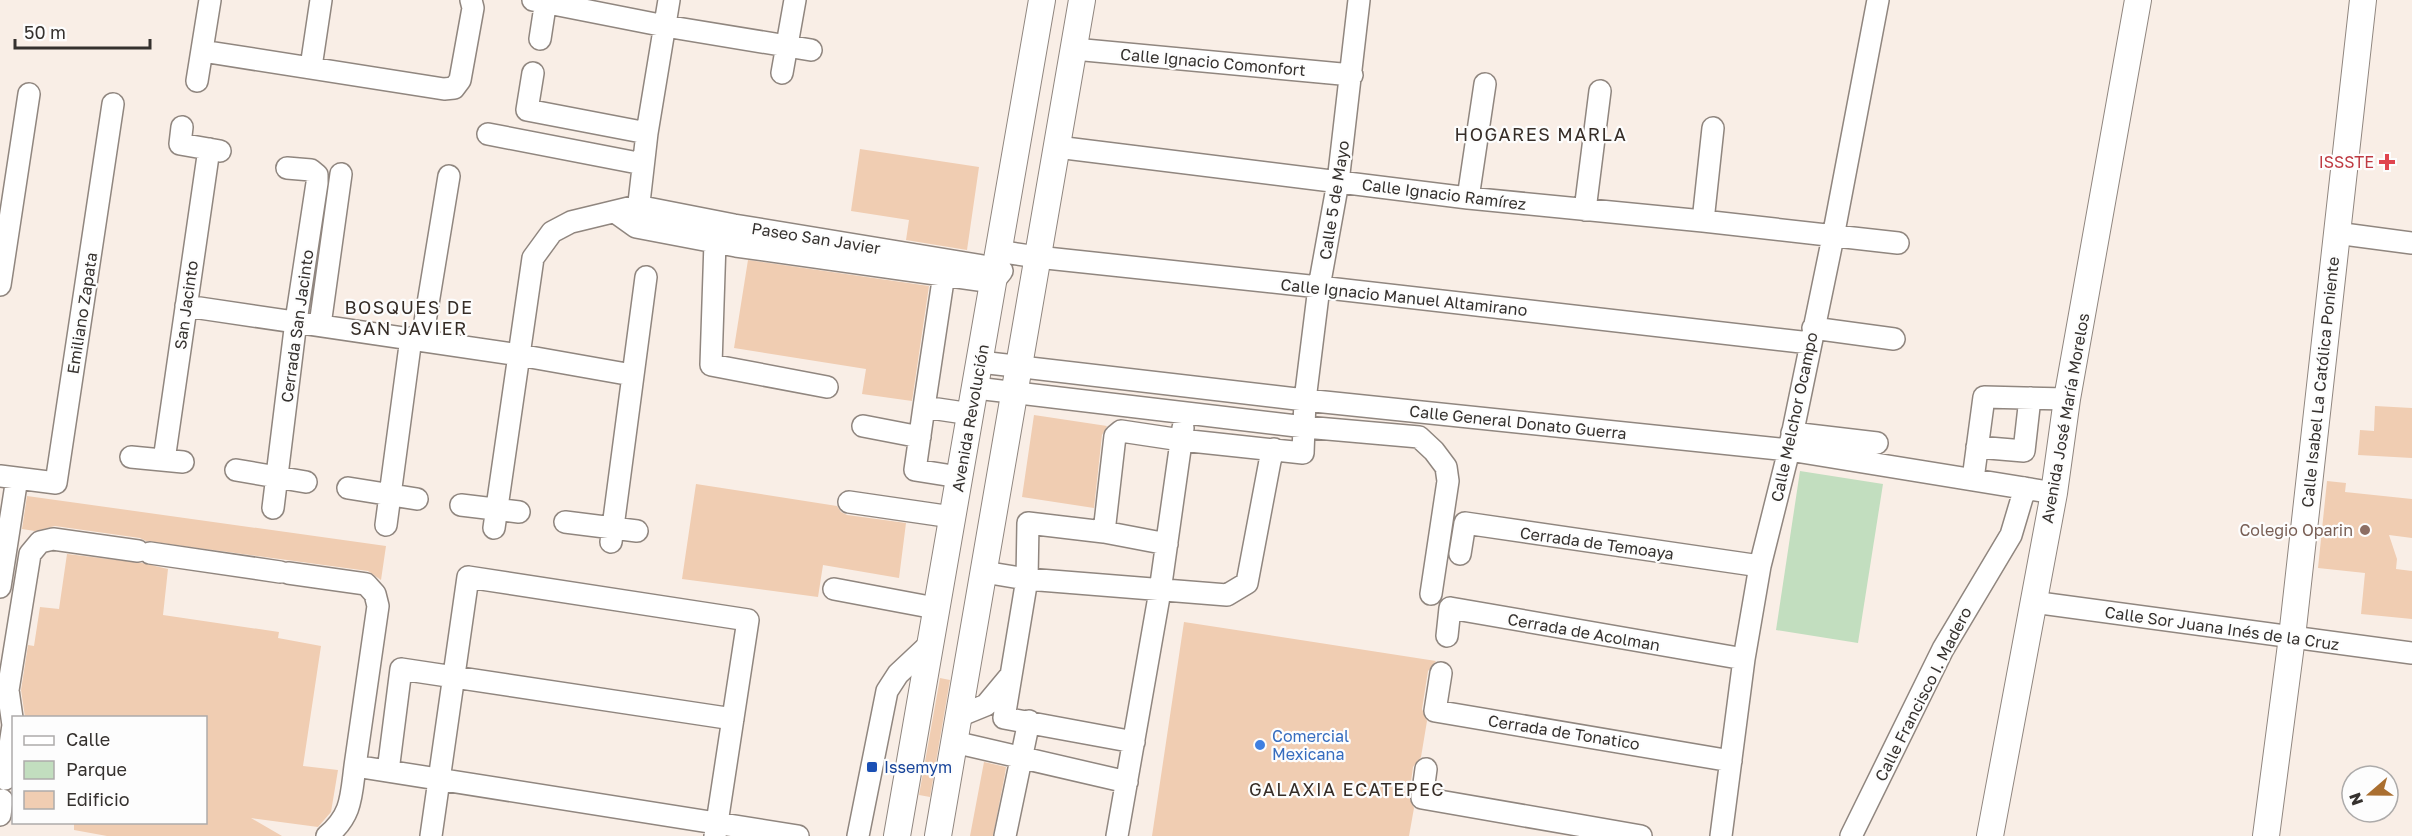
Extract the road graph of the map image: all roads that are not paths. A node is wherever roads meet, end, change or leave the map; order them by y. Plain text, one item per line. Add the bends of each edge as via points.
1 (210, 0) edge
2 (321, 0) edge
3 (669, 0) edge
4 (795, 0) edge
5 (1042, 0) edge
6 (1050, 0) edge
7 (1072, 0) edge
8 (1082, 0) edge
9 (1359, 0) edge
10 (1878, 0) edge
11 (2138, 0) edge
12 (2363, 0) edge
13 (542, 1) edge
14 (472, 4) edge
15 (665, 26) junction
16 (540, 39) dead end
17 (786, 47) junction
18 (1074, 49) junction
19 (811, 50) dead end
20 (202, 51) junction
21 (311, 67) junction
22 (532, 73) dead end
23 (782, 73) dead end
24 (1352, 75) junction
25 (197, 81) dead end
26 (1485, 84) dead end
27 (1600, 91) dead end
28 (29, 94) dead end
29 (113, 104) dead end
30 (182, 127) dead end
31 (1713, 128) dead end
32 (647, 133) junction
33 (488, 134) dead end
34 (1057, 147) junction
35 (643, 164) junction
36 (287, 168) dead end
37 (341, 174) dead end
38 (449, 176) dead end
39 (1338, 182) junction
40 (1468, 198) junction
41 (1585, 210) junction
42 (637, 216) junction
43 (1703, 221) junction
44 (2336, 232) junction
45 (1833, 237) junction
46 (761, 239) junction
47 (715, 242) junction
48 (1898, 243) dead end
49 (2412, 243) edge
50 (1009, 261) junction
51 (944, 274) junction
52 (646, 278) dead end
53 (0, 285) edge
54 (1320, 286) junction
55 (186, 306) junction
56 (296, 321) junction
57 (320, 325) junction
58 (1811, 336) junction
59 (417, 339) junction
60 (1894, 339) dead end
61 (519, 355) junction
62 (999, 364) junction
63 (632, 375) junction
64 (827, 387) dead end
65 (995, 390) junction
66 (2030, 398) junction
67 (2067, 399) junction
68 (1305, 400) junction
69 (924, 407) junction
70 (1186, 412) junction
71 (971, 414) junction
72 (863, 426) dead end
73 (1305, 427) junction
74 (920, 437) junction
75 (1181, 440) junction
76 (1790, 441) junction
77 (1877, 443) dead end
78 (1977, 447) junction
79 (1275, 449) junction
80 (131, 458) dead end
81 (236, 471) dead end
82 (9, 477) edge
83 (278, 477) junction
84 (959, 477) junction
85 (1973, 479) junction
86 (306, 482) dead end
87 (348, 488) dead end
88 (2025, 488) junction
89 (2054, 493) junction
90 (390, 494) junction
91 (417, 499) dead end
92 (849, 502) dead end
93 (461, 505) dead end
94 (273, 508) dead end
95 (519, 512) dead end
96 (952, 517) junction
97 (496, 518) junction
98 (565, 522) dead end
99 (386, 525) dead end
100 (637, 531) dead end
101 (1104, 532) junction
102 (612, 535) junction
103 (1167, 544) junction
104 (1460, 554) dead end
105 (1760, 566) junction
106 (984, 572) junction
107 (1027, 579) junction
108 (0, 587) edge
109 (834, 589) dead end
110 (1160, 591) junction
111 (1431, 594) dead end
112 (2032, 602) junction
113 (936, 605) junction
114 (1447, 636) dead end
115 (2292, 637) junction
116 (930, 644) junction
117 (2412, 653) edge
118 (1744, 659) junction
119 (1442, 673) dead end
120 (1012, 674) junction
121 (454, 676) junction
122 (959, 716) junction
123 (12, 718) edge
124 (733, 719) junction
125 (1029, 721) junction
126 (12, 732) edge
127 (954, 742) junction
128 (1134, 742) junction
129 (1021, 757) junction
130 (1731, 761) junction
131 (355, 766) junction
132 (1426, 769) dead end
133 (388, 771) junction
134 (439, 779) junction
135 (1127, 782) junction
136 (2, 798) edge
137 (716, 829) edge
138 (327, 836) edge
139 (431, 836) edge
140 (798, 836) edge
141 (858, 836) edge
142 (897, 836) edge
143 (910, 836) edge
144 (928, 836) edge
145 (938, 836) edge
146 (1005, 836) edge
147 (1117, 836) edge
148 (1641, 836) edge
149 (1721, 836) edge
150 (1851, 836) edge
151 (1990, 836) edge
152 (2266, 836) edge

1 - 20 street
2 - 21 street
3 - 15 street
4 - 17 street
5 - 50 main road, Avenida Revolución
6 - 50 street
7 - 50 street
8 - 18 main road, Avenida Revolución
9 - 24 street, Calle 5 de Mayo
10 - 45 street, Calle Melchor Ocampo
11 - 67 main road, Avenida José María Morelos
12 - 44 main road, Calle Isabel La Católica Poniente
13 - 15 street
13 - 16 street
14 - 21 street via 460,80 454,87 444,89
15 - 17 street
15 - 32 street
17 - 19 street
17 - 23 street
18 - 24 street, Calle Ignacio Comonfort
18 - 34 main road, Avenida Revolución
20 - 21 street
20 - 25 street
22 - 32 street via 526,110
24 - 39 street, Calle 5 de Mayo
26 - 40 street
27 - 41 street
28 - 53 street
29 - 82 street, Emiliano Zapata via 56,483
30 - 55 street, San Jacinto via 180,144 214,150
31 - 43 street
32 - 35 street
33 - 35 street
34 - 39 street, Calle Ignacio Ramírez
34 - 50 main road, Avenida Revolución
35 - 42 street
36 - 56 street, Cerrada San Jacinto via 311,170 317,175
37 - 57 street
38 - 59 street
39 - 40 street, Calle Ignacio Ramírez
39 - 54 street, Calle 5 de Mayo
40 - 41 street, Calle Ignacio Ramírez
41 - 43 street, Calle Ignacio Ramírez
42 - 46 street, Paseo San Javier
42 - 47 street, Paseo San Javier
42 - 61 street, Paseo San Javier via 615,212 571,222 545,240 533,258
43 - 45 street, Calle Ignacio Ramírez
44 - 49 street
44 - 115 main road, Calle Isabel La Católica Poniente
45 - 48 street, Calle Ignacio Ramírez
45 - 58 street, Calle Melchor Ocampo
46 - 47 street, Paseo San Javier
46 - 50 street, Paseo San Javier
46 - 51 street, Paseo San Javier
47 - 64 street via 711,364
50 - 51 street, Paseo San Javier
50 - 54 street, Calle Ignacio Manuel Altamirano
50 - 62 main road, Avenida Revolución
50 - 62 main road, Avenida Revolución
51 - 69 street
52 - 63 street
54 - 58 street, Calle Ignacio Manuel Altamirano
54 - 68 street, Calle 5 de Mayo
55 - 56 street
55 - 80 street, San Jacinto via 173,461
56 - 57 street
56 - 83 street, Cerrada San Jacinto
57 - 59 street
58 - 60 street, Calle Ignacio Manuel Altamirano
58 - 76 street, Calle Melchor Ocampo
59 - 61 street
59 - 90 street
61 - 63 street
61 - 97 street, Paseo San Javier
62 - 65 main road, Avenida Revolución
62 - 65 main road, Avenida Revolución
62 - 68 street, Calle General Donato Guerra
63 - 102 street
65 - 70 street
65 - 71 main road, Avenida Revolución
65 - 106 main road, Avenida Revolución
65 - 143 street
65 - 144 street
66 - 67 street
66 - 78 street via 1984,398
66 - 78 street via 2024,451
67 - 89 main road, Avenida José María Morelos
68 - 73 street, Calle 5 de Mayo
68 - 76 street, Calle General Donato Guerra
69 - 71 street
69 - 74 street
70 - 73 street
70 - 75 street
71 - 84 main road, Avenida Revolución
72 - 74 street
73 - 79 street, Calle 5 de Mayo via 1303,453
73 - 111 street via 1419,437 1434,451 1446,467 1448,481
74 - 84 street via 915,470
75 - 79 street
75 - 101 street via 1121,430 1115,436
75 - 103 street
76 - 77 street
76 - 85 street, Calle General Donato Guerra
76 - 105 street, Calle Melchor Ocampo
78 - 85 street
79 - 110 street via 1247,583 1227,595
81 - 83 street
82 - 108 street
83 - 86 street
83 - 94 street, Cerrada San Jacinto
84 - 96 main road, Avenida Revolución
85 - 88 street, Calle General Donato Guerra
87 - 90 street
88 - 89 street, Calle General Donato Guerra
88 - 150 street, Calle Francisco I. Madero via 2011,535 1943,650
89 - 112 main road, Avenida José María Morelos
90 - 91 street
90 - 99 street
92 - 96 street
93 - 97 street
95 - 97 street
96 - 113 main road, Avenida Revolución
98 - 102 street
100 - 102 street
101 - 103 street
101 - 107 street via 1028,523
103 - 110 street
104 - 105 street, Cerrada de Temoaya via 1465,523
105 - 118 street, Calle Melchor Ocampo
106 - 107 street
106 - 122 main road, Avenida Revolución
107 - 110 street
107 - 120 street
109 - 113 street
110 - 128 street
112 - 115 street, Calle Sor Juana Inés de la Cruz
112 - 151 main road, Avenida José María Morelos
113 - 116 main road, Avenida Revolución
114 - 118 street, Cerrada de Acolman via 1450,609
115 - 117 street, Calle Sor Juana Inés de la Cruz
115 - 152 main road, Calle Isabel La Católica Poniente
116 - 141 street via 898,674 887,691
116 - 142 main road, Avenida Revolución
118 - 130 street, Calle Melchor Ocampo
119 - 130 street, Cerrada de Tonatico via 1435,711
120 - 122 street via 986,705
120 - 125 street via 1004,718
121 - 124 street
121 - 124 street via 468,577 748,620
121 - 133 street via 402,669
121 - 134 street
122 - 127 main road, Avenida Revolución
123 - 131 street via 8,690 30,554 40,542 54,539 366,584 375,594 378,606
124 - 137 street
125 - 128 street
125 - 129 street
126 - 136 street
127 - 129 street
127 - 145 main road, Avenida Revolución
128 - 135 street
129 - 135 street
129 - 146 street
130 - 149 street, Calle Melchor Ocampo
131 - 133 street
131 - 138 street via 350,805 341,824
132 - 148 street via 1422,798
133 - 134 street
134 - 137 street
134 - 139 street
135 - 147 street
137 - 140 street

